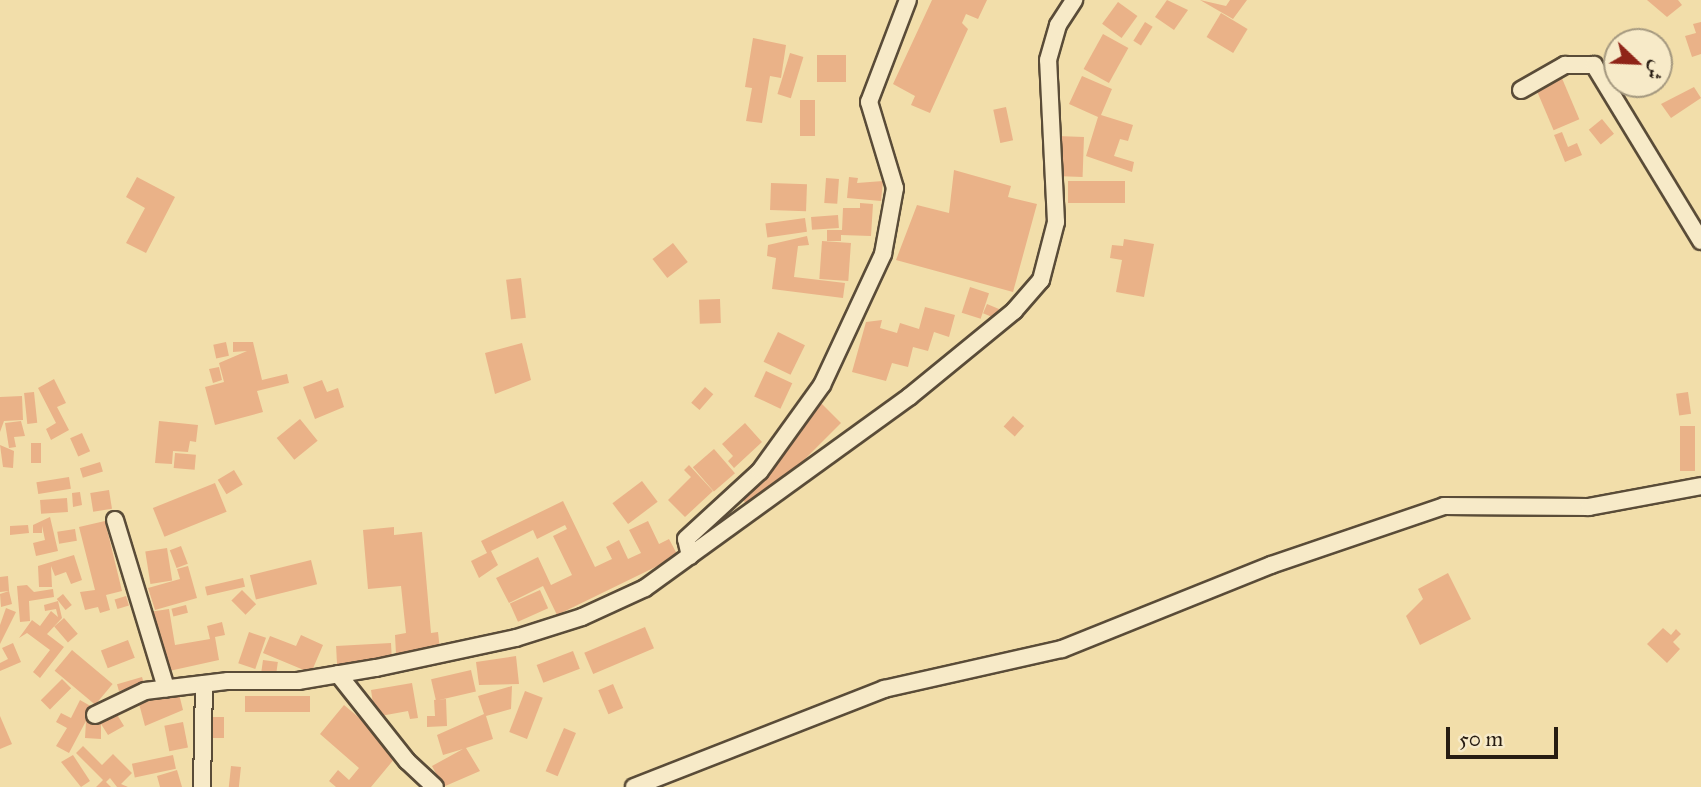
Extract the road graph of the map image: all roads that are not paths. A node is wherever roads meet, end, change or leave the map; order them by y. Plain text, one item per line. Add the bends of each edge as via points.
1 (908, 0) edge
2 (1074, 0) edge
3 (1521, 90) dead end
4 (1701, 241) edge
5 (1701, 486) edge
6 (116, 520) dead end
7 (690, 556) junction
8 (338, 674) junction
9 (204, 684) junction
10 (166, 688) junction
11 (95, 715) dead end
12 (202, 787) edge
13 (435, 787) edge
14 (634, 787) edge

1 - 7 street via 869,102 895,188 883,254 822,386 760,471 686,539
2 - 7 street via 1058,25 1048,60 1056,222 1041,279 1014,311 909,397
3 - 4 street via 1565,65 1594,65
5 - 14 street via 1590,508 1444,506 1271,565 1062,649 884,689
6 - 10 street
7 - 8 street via 645,589 582,617 516,638
8 - 9 street
8 - 13 street via 407,761
9 - 10 street
9 - 12 street
10 - 11 street via 145,691

